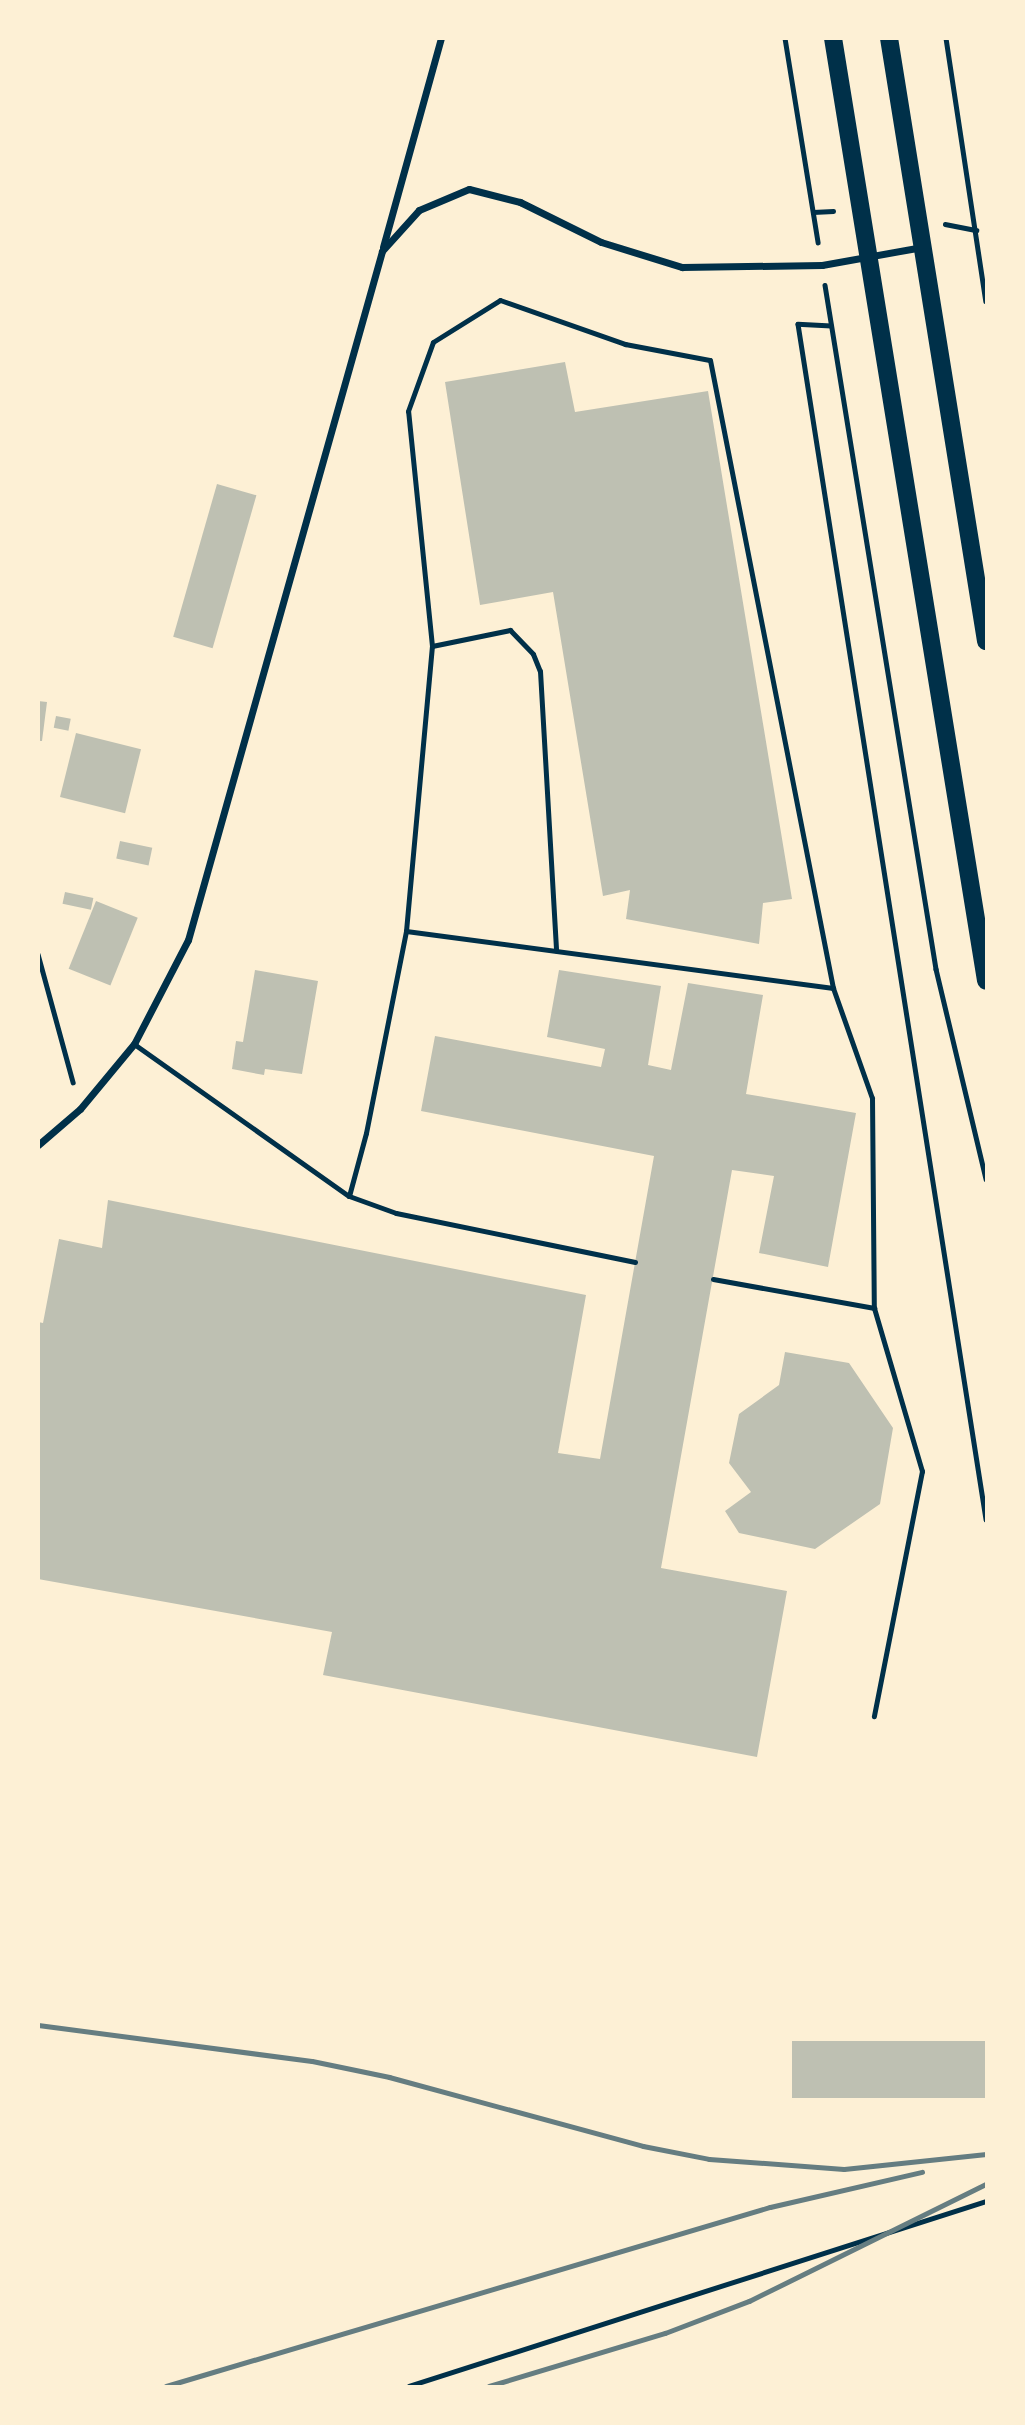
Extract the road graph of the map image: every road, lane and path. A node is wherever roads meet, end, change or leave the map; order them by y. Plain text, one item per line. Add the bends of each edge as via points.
1 (441, 38) edge
2 (785, 38) edge
3 (833, 38) edge
4 (888, 38) edge
5 (946, 38) edge
6 (923, 246) junction
7 (382, 251) junction
8 (868, 257) junction
9 (822, 265) junction
10 (986, 302) edge
11 (831, 326) junction
12 (986, 641) edge
13 (432, 646) junction
14 (406, 931) junction
15 (556, 951) junction
16 (38, 954) edge
17 (986, 981) edge
18 (833, 988) junction
19 (134, 1044) junction
20 (80, 1109) junction
21 (38, 1145) edge
22 (986, 1179) edge
23 (349, 1196) junction
24 (635, 1262) dead end
25 (713, 1279) dead end
26 (874, 1308) junction
27 (986, 1519) edge
28 (874, 1716) dead end
29 (986, 2202) edge
30 (409, 2386) edge

1 - 7 street
2 - 9 path
3 - 8 main road
4 - 6 main road
5 - 10 path
6 - 8 street
6 - 12 main road
7 - 9 street via 419,210 469,189 520,202 601,242 682,267
7 - 19 street via 188,940
8 - 9 street
8 - 17 main road
9 - 11 path
11 - 22 path via 936,968
11 - 27 path via 798,324
13 - 14 lane
13 - 15 lane via 510,630 533,654 540,671
13 - 18 lane via 408,411 433,342 500,300 625,344 710,360
14 - 15 lane
14 - 23 lane
15 - 18 lane
16 - 20 path
18 - 26 lane via 872,1098
19 - 20 street
19 - 23 lane
20 - 21 street
23 - 24 lane via 396,1213
25 - 26 lane
26 - 28 lane via 922,1471
29 - 30 path

